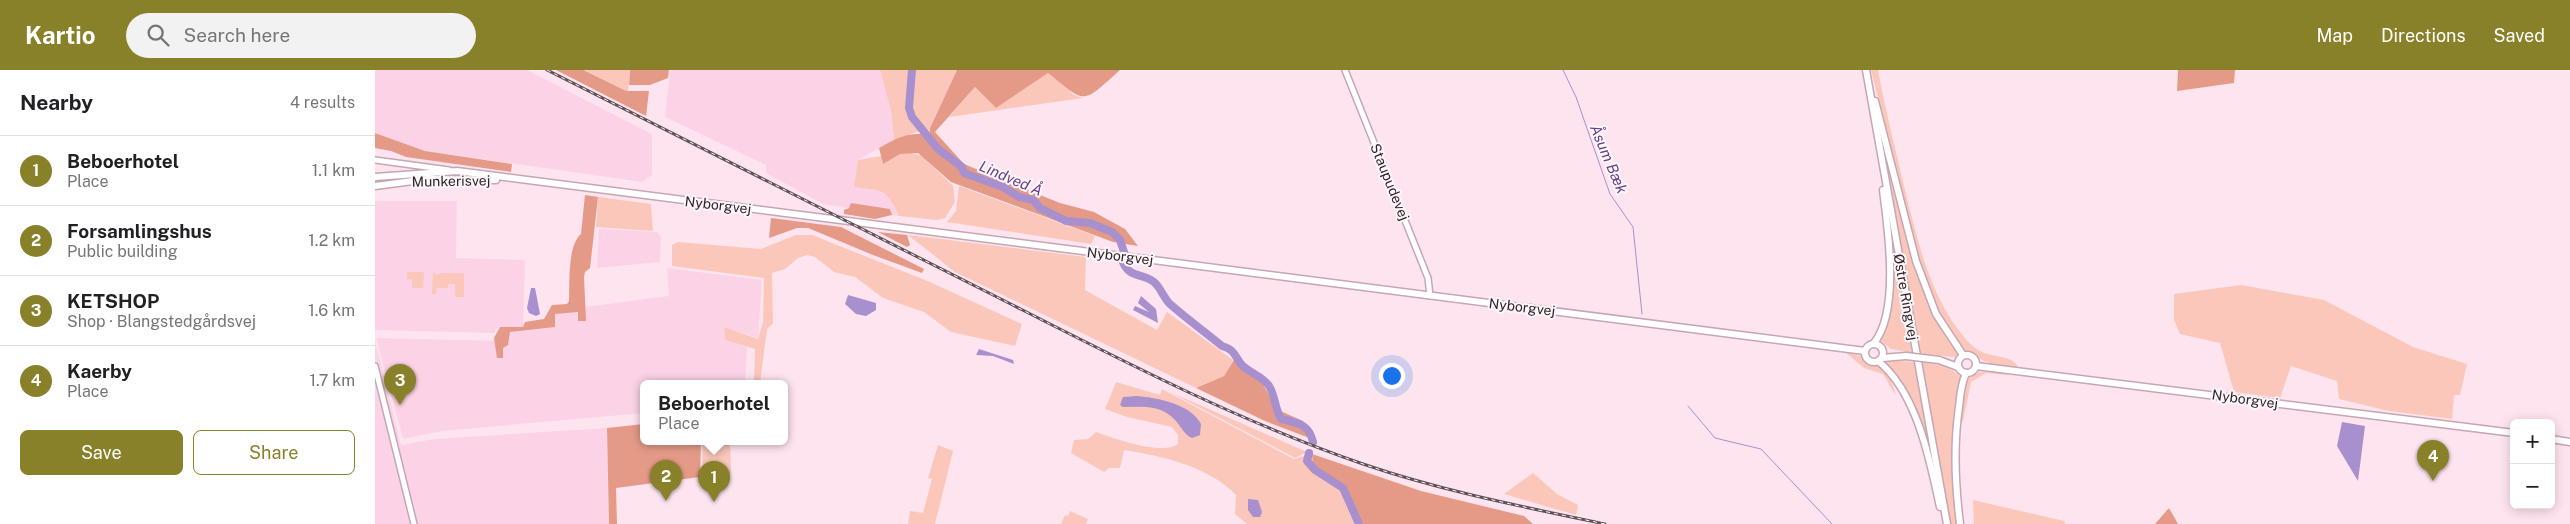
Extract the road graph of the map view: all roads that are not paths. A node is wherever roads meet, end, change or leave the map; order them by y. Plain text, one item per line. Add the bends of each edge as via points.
1 (1345, 70) edge
2 (1866, 70) edge
3 (1880, 151) junction
4 (375, 160) edge
5 (457, 171) junction
6 (375, 177) edge
7 (527, 181) junction
8 (375, 186) edge
9 (1430, 296) junction
10 (1874, 343) junction
11 (1883, 349) junction
12 (1865, 351) junction
13 (1906, 356) junction
14 (1961, 357) junction
15 (1880, 360) junction
16 (1939, 360) junction
17 (375, 366) edge
18 (1976, 366) junction
19 (1958, 367) junction
20 (1966, 373) junction
21 (2510, 433) edge
22 (2555, 440) edge
23 (2570, 442) edge
24 (414, 524) edge
25 (1945, 524) edge
26 (1960, 524) edge

1 - 9 street, Staupudevej via 1428,278
2 - 3 main road, Østre Ringvej
2 - 14 main road via 1916,261 1937,314
3 - 10 main road via 1890,268 1887,308
3 - 25 main road, Østre Ringvej
4 - 5 street, Nyborgvej
5 - 6 main road, Munkerisvej
5 - 7 main road, Nyborgvej
7 - 8 main road, Munkerisvej via 446,179
7 - 9 main road, Nyborgvej
9 - 12 main road, Nyborgvej
10 - 11 main road
10 - 12 main road
11 - 13 main road
11 - 15 main road
12 - 15 main road via 1870,361
13 - 15 main road
13 - 16 main road, bridge
14 - 16 main road
14 - 18 main road via 1974,358
14 - 19 main road
15 - 25 main road via 1896,381 1917,421
16 - 19 main road
17 - 24 street
18 - 20 main road
18 - 21 main road, Nyborgvej
19 - 20 main road
20 - 26 main road via 1955,437 1954,476
22 - 23 main road

